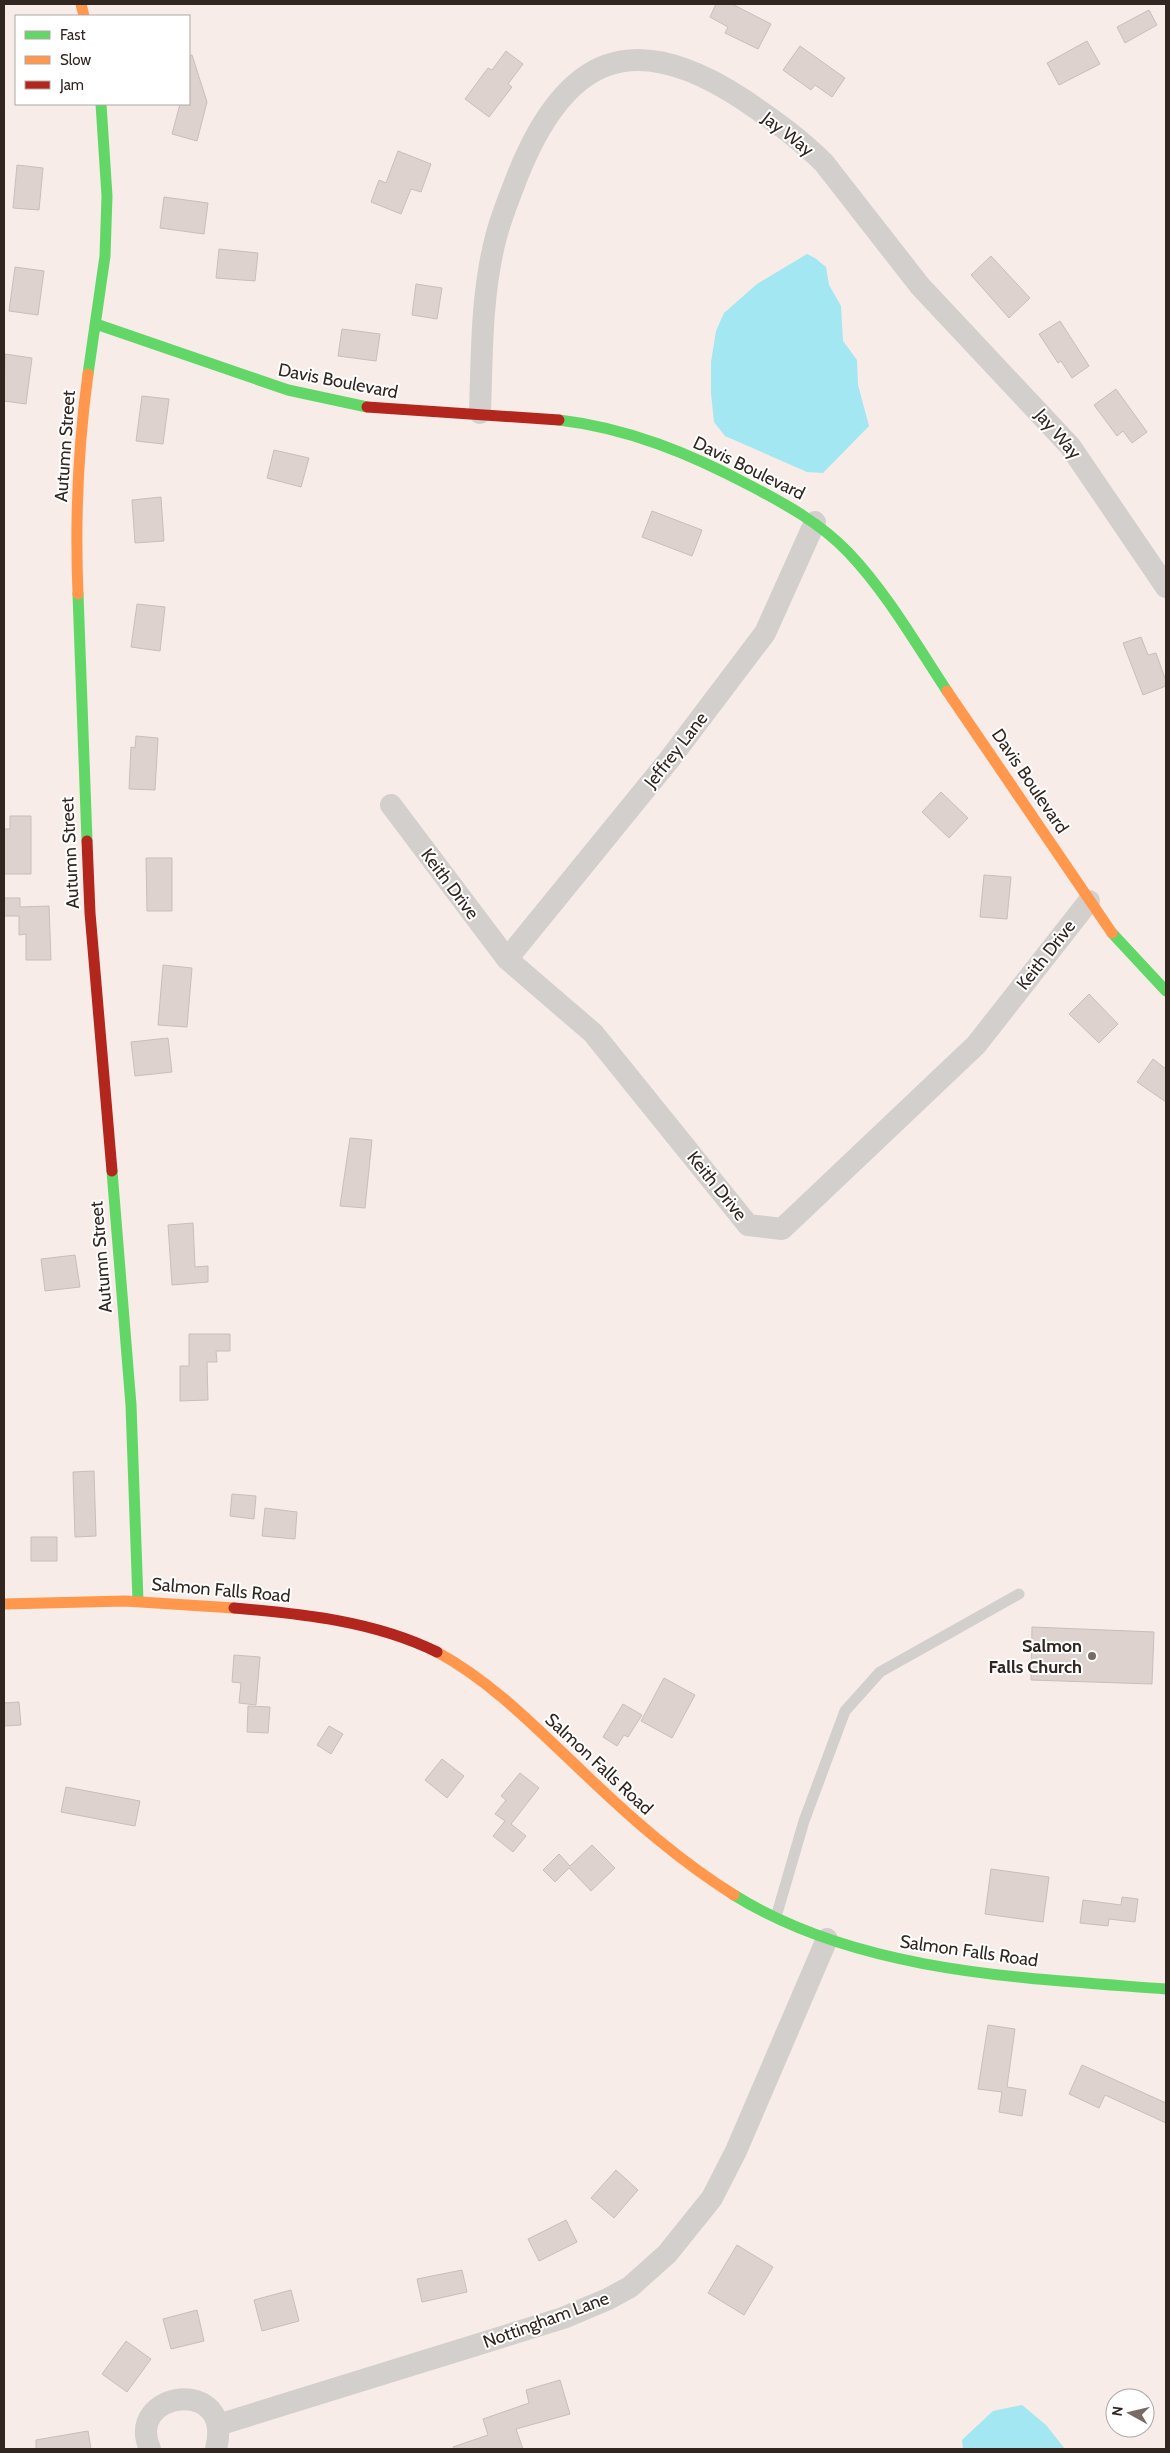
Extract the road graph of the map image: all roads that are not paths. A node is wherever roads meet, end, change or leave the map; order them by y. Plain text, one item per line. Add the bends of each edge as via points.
1 (101, 105) edge
2 (96, 324) junction
3 (480, 413) junction
4 (815, 522) junction
5 (1166, 587) edge
6 (391, 805) dead end
7 (1089, 901) junction
8 (507, 960) junction
9 (1166, 990) edge
10 (1019, 1594) dead end
11 (138, 1601) junction
12 (4, 1604) edge
13 (776, 1917) junction
14 (827, 1939) junction
15 (1166, 1989) edge
16 (218, 2425) junction
17 (150, 2449) edge
18 (216, 2449) edge

1 - 2 street, Autumn Street via 107,196 105,256
2 - 3 street, Davis Boulevard via 305,396 405,412
2 - 11 street, Autumn Street via 82,420 76,546 82,737 90,913 131,1404
3 - 4 street, Davis Boulevard via 614,429 741,481
3 - 5 street, Jay Way via 486,295 496,236 530,143 557,102 574,84 595,70 637,60 676,64 719,83 805,144 824,163 920,286 1070,446
4 - 7 street, Davis Boulevard via 859,563 877,586
4 - 8 street, Jeffrey Lane via 765,633 669,760
6 - 8 street, Keith Drive
7 - 8 street, Keith Drive via 976,1044 782,1229 748,1225 593,1033
7 - 9 street, Davis Boulevard via 1126,950
10 - 13 lane via 880,1672 845,1711 804,1821
11 - 12 street, Salmon Falls Road via 63,1600
11 - 13 street, Salmon Falls Road via 277,1612 339,1621 378,1629 418,1643 461,1667 499,1695 658,1842 738,1898
13 - 14 street, Salmon Falls Road
14 - 15 street, Salmon Falls Road via 905,1962 943,1968
14 - 16 street, Nottingham Lane via 736,2151 712,2198 667,2254 630,2287 563,2318
16 - 17 street via 213,2414 196,2400 174,2399 163,2403 149,2421 146,2432
16 - 18 street

